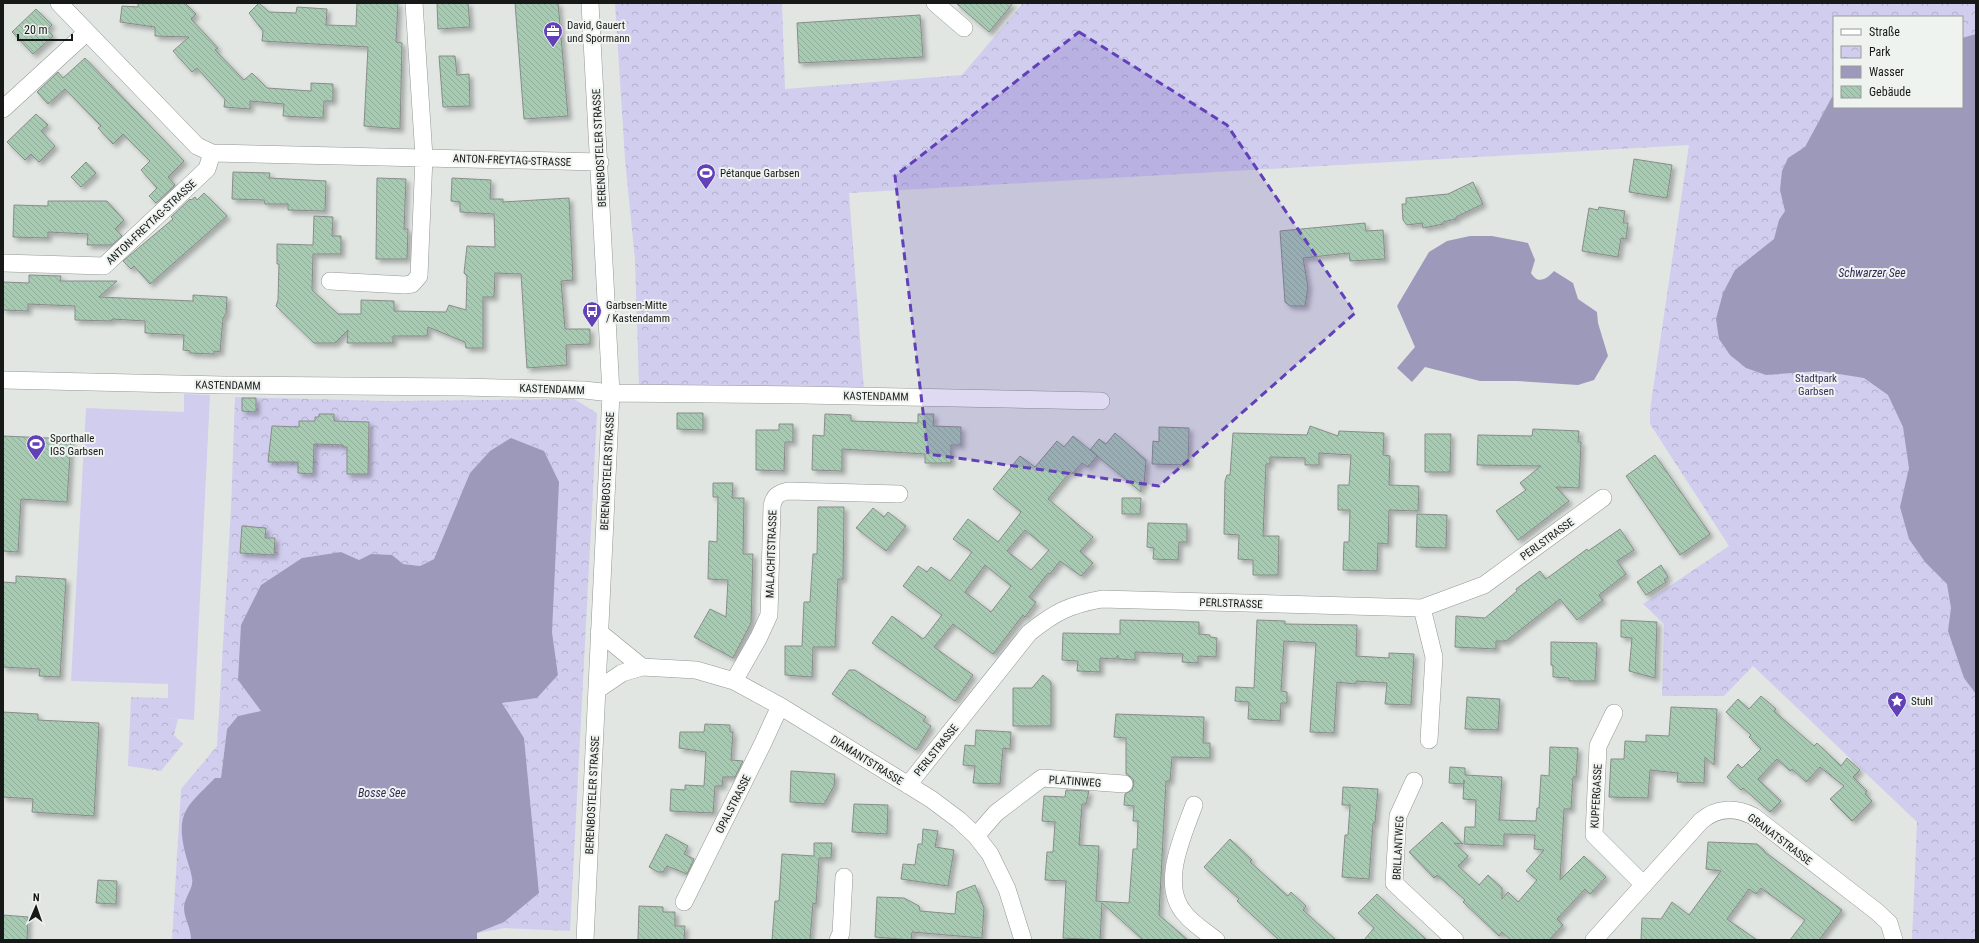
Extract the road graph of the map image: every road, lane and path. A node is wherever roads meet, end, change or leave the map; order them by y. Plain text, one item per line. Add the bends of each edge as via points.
1 (59, 3) edge
2 (414, 3) edge
3 (590, 3) edge
4 (935, 3) edge
5 (964, 28) dead end
6 (87, 32) junction
7 (3, 109) edge
8 (212, 152) junction
9 (424, 157) junction
10 (600, 162) junction
11 (3, 263) edge
12 (330, 281) dead end
13 (3, 380) edge
14 (611, 393) junction
15 (1101, 401) dead end
16 (899, 494) dead end
17 (1603, 498) dead end
18 (1422, 608) junction
19 (600, 632) junction
20 (642, 667) junction
21 (734, 681) junction
22 (596, 690) junction
23 (780, 706) junction
24 (1614, 713) dead end
25 (1429, 740) dead end
26 (1414, 781) dead end
27 (1124, 784) dead end
28 (908, 785) junction
29 (1194, 805) dead end
30 (976, 836) junction
31 (844, 877) dead end
32 (1644, 885) junction
33 (684, 902) dead end
34 (585, 940) edge
35 (838, 940) edge
36 (1023, 940) edge
37 (1216, 940) edge
38 (1455, 940) edge
39 (1594, 940) edge
40 (1894, 940) edge

1 - 6 street, ANTON-FREYTAG-STRASSE
2 - 9 street
3 - 10 street, BERENBOSTELER STRASSE
4 - 5 street
6 - 7 street
6 - 8 street, ANTON-FREYTAG-STRASSE via 198,146
8 - 9 street, ANTON-FREYTAG-STRASSE
8 - 11 street, ANTON-FREYTAG-STRASSE via 207,169 104,266
9 - 10 street, ANTON-FREYTAG-STRASSE
9 - 12 street via 419,276 416,281 405,285
10 - 14 street, BERENBOSTELER STRASSE
13 - 14 street, KASTENDAMM via 463,387
14 - 15 street, KASTENDAMM
14 - 19 street, BERENBOSTELER STRASSE
16 - 21 street, MALACHITSTRASSE via 788,491 774,498 769,615
17 - 18 street, PERLSTRASSE via 1484,585
18 - 25 street via 1434,657
18 - 28 street, PERLSTRASSE via 1102,599 1077,604 1049,617 1029,633
19 - 20 street
19 - 22 street, BERENBOSTELER STRASSE
20 - 21 street, DIAMANTSTRASSE via 696,670
20 - 22 street, DIAMANTSTRASSE via 622,673
21 - 23 street, DIAMANTSTRASSE
22 - 34 street, BERENBOSTELER STRASSE
23 - 28 street, DIAMANTSTRASSE
23 - 33 street, OPALSTRASSE
24 - 32 street, KUPFERGASSE via 1598,746 1594,835
26 - 38 street, BRILLANTWEG via 1398,816 1394,883
27 - 30 street, PLATINWEG via 1042,778 996,813
28 - 30 street, DIAMANTSTRASSE via 959,820
29 - 37 street via 1177,852 1173,882 1184,914
30 - 36 street, DIAMANTSTRASSE via 990,854 1007,889
31 - 35 street via 841,933
32 - 39 street, GRANATSTRASSE
32 - 40 street, GRANATSTRASSE via 1710,813 1736,810 1753,816 1884,918 1892,930

